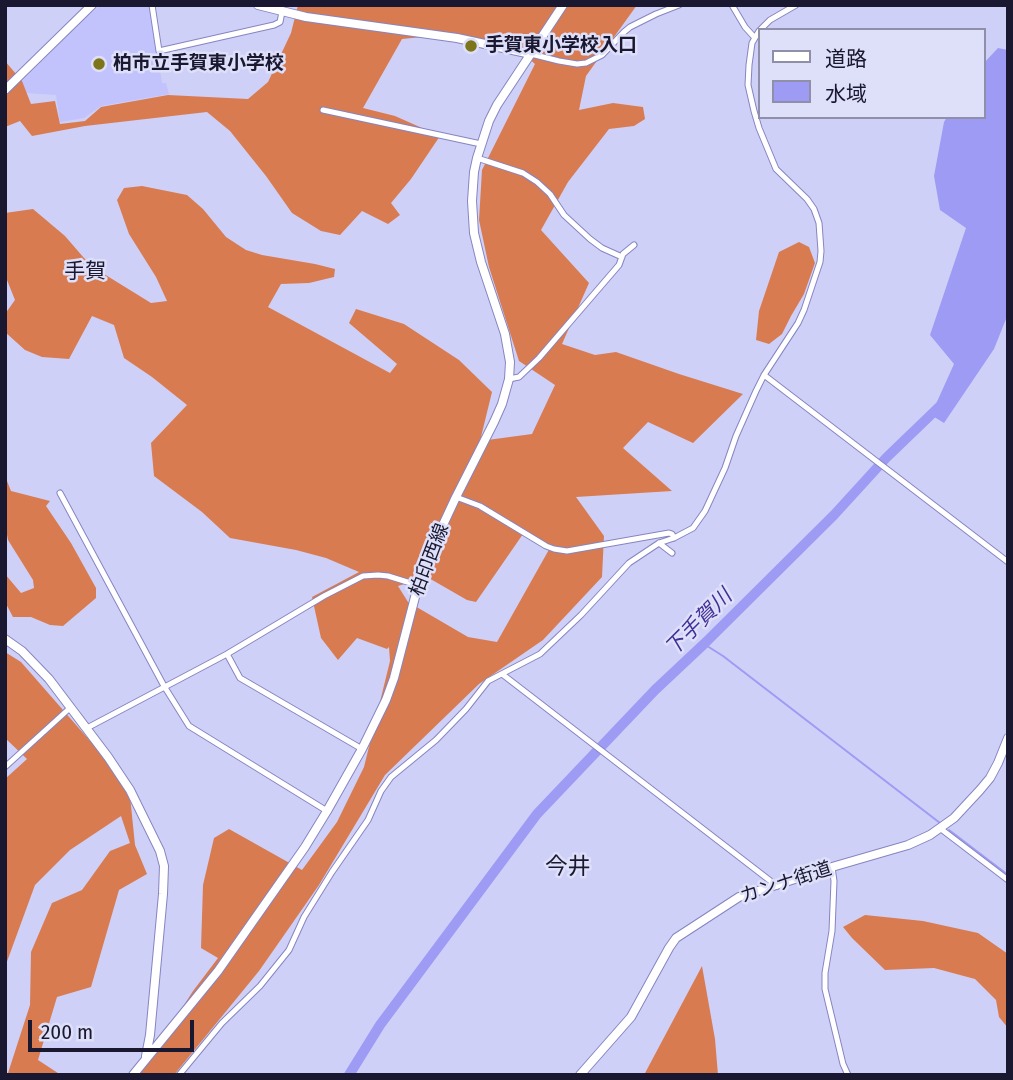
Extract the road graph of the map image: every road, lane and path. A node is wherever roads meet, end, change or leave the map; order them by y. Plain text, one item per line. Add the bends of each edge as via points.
1 (92, 5) edge
2 (152, 5) edge
3 (258, 5) edge
4 (563, 5) edge
5 (679, 5) edge
6 (732, 5) edge
7 (796, 5) edge
8 (282, 12) junction
9 (762, 28) edge
10 (758, 33) edge
11 (755, 38) junction
12 (531, 54) junction
13 (5, 90) edge
14 (323, 110) dead end
15 (481, 144) junction
16 (477, 159) junction
17 (634, 245) dead end
18 (622, 257) junction
19 (764, 376) junction
20 (509, 379) junction
21 (60, 494) dead end
22 (456, 497) junction
23 (674, 538) junction
24 (659, 542) junction
25 (673, 554) dead end
26 (1008, 562) edge
27 (417, 585) junction
28 (5, 639) edge
29 (228, 654) junction
30 (502, 674) junction
31 (164, 686) junction
32 (71, 707) junction
33 (86, 728) junction
34 (1008, 738) edge
35 (362, 749) junction
36 (5, 767) edge
37 (327, 811) junction
38 (943, 827) junction
39 (832, 867) junction
40 (1008, 880) edge
41 (776, 886) junction
42 (145, 1059) junction
43 (133, 1075) edge
44 (179, 1075) edge
45 (580, 1075) edge
46 (848, 1075) edge

1 - 13 street
2 - 8 street via 159,51 274,25 280,22
3 - 8 street
4 - 12 street, 柏印西線
5 - 12 street via 630,27 603,55 586,63
6 - 11 street
7 - 9 street
8 - 12 street
10 - 11 street
11 - 19 street via 748,85 756,119 776,169 814,209 821,251 801,316
12 - 15 street, 柏印西線 via 497,105
14 - 15 street
15 - 16 street, 柏印西線
16 - 18 street via 537,182 590,239
16 - 20 street, 柏印西線 via 474,233 507,343
17 - 18 street
18 - 20 street via 539,358 519,377
19 - 23 street via 705,512 693,528
19 - 26 street
20 - 22 street, 柏印西線 via 494,422
21 - 31 street
22 - 23 street via 554,549 567,551 669,533
22 - 27 street, 柏印西線
23 - 24 street
24 - 25 street
24 - 30 street via 629,563 548,647
27 - 29 street via 388,576 363,576
27 - 35 street, 柏印西線 via 394,678
28 - 32 street via 38,666
29 - 31 street
29 - 35 street via 240,678
30 - 41 street
30 - 44 street via 488,681 436,740 391,776 369,820 303,918 289,950
31 - 33 street
31 - 37 street via 189,726
32 - 33 street
32 - 36 street
33 - 42 street via 130,790 163,866
34 - 38 street, カンナ街道 via 990,778
35 - 37 street, 柏印西線
37 - 42 street, 柏印西線 via 218,971
38 - 39 street, カンナ街道 via 908,845
38 - 40 street
39 - 41 street, カンナ街道
39 - 46 street via 832,931 824,989
41 - 45 street, カンナ街道 via 731,901 676,938 631,1017
42 - 43 street, 柏印西線

